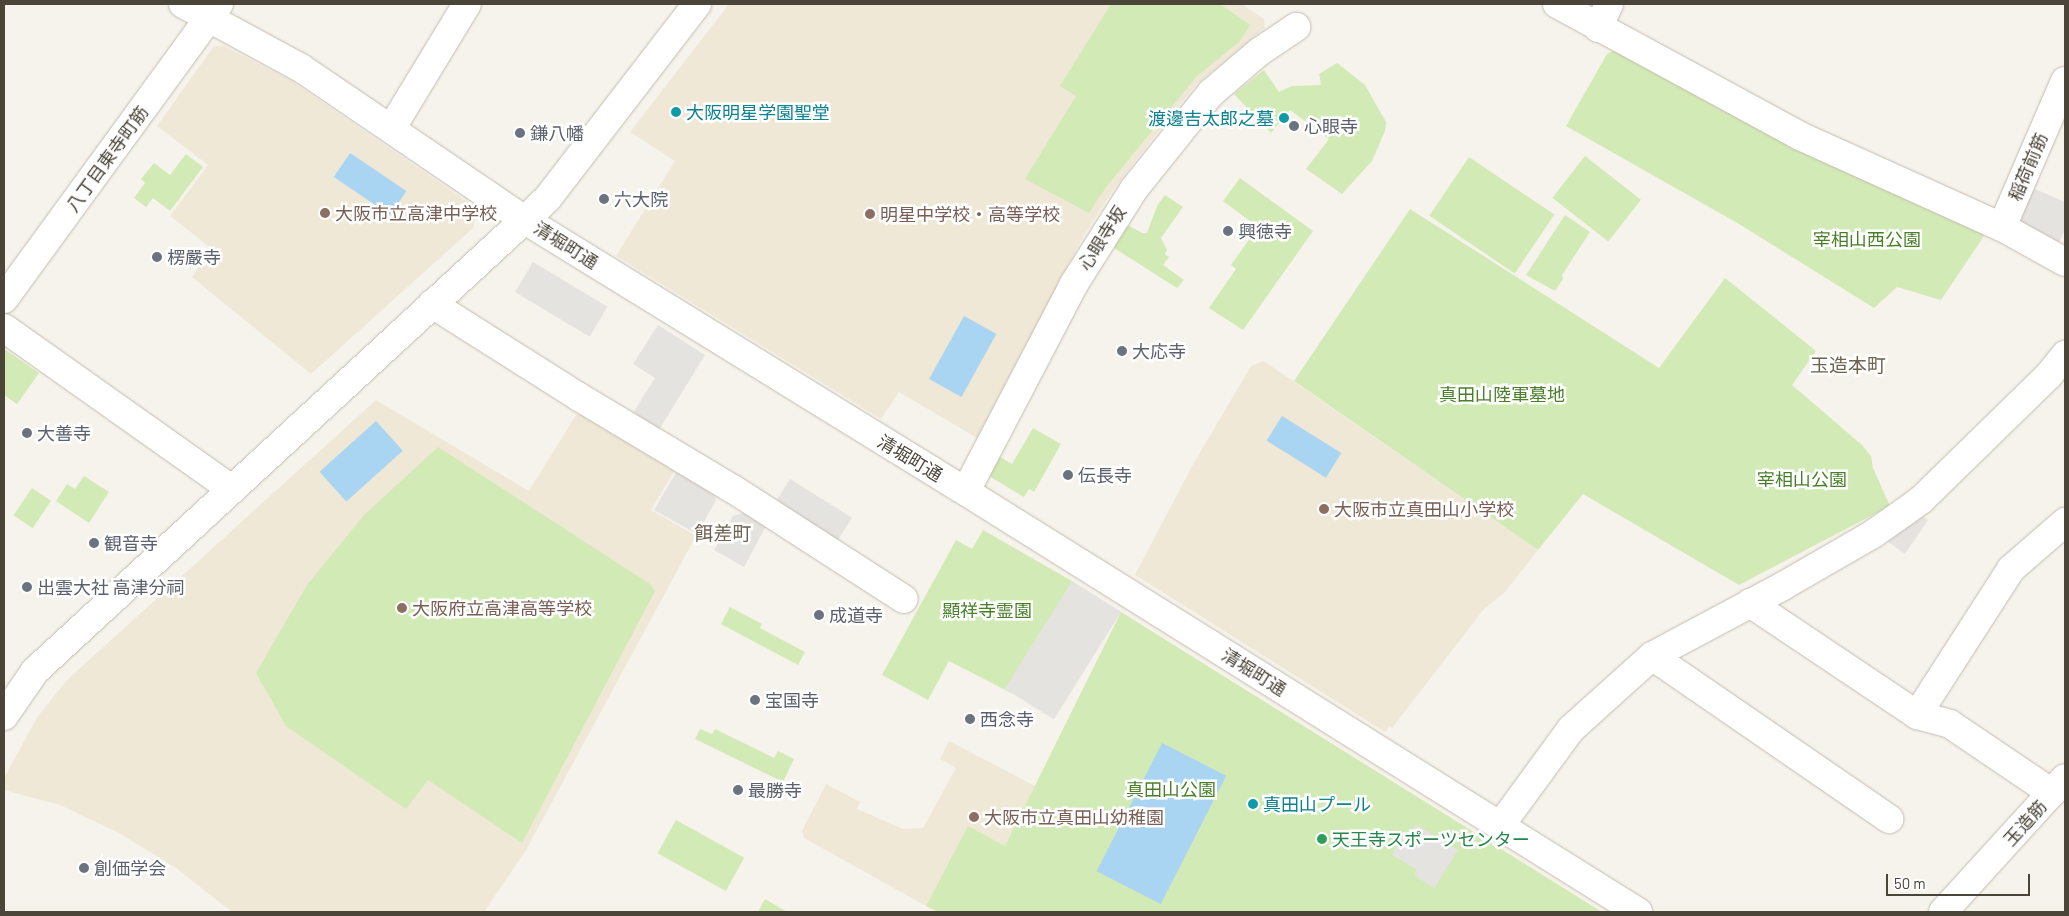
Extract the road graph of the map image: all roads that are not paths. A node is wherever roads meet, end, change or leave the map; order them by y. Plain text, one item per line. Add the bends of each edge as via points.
1 (183, 4) edge
2 (697, 4) edge
3 (1557, 4) edge
4 (464, 5) edge
5 (215, 11) edge
6 (1604, 16) edge
7 (1296, 26) dead end
8 (2065, 81) edge
9 (391, 129) junction
10 (525, 220) junction
11 (2002, 226) junction
12 (2065, 262) edge
13 (4, 300) edge
14 (432, 304) junction
15 (4, 328) edge
16 (2065, 355) edge
17 (960, 488) junction
18 (231, 489) junction
19 (2065, 522) edge
20 (904, 599) dead end
21 (1750, 603) junction
22 (1652, 656) junction
23 (4, 715) edge
24 (1917, 716) junction
25 (2059, 785) edge
26 (1889, 819) dead end
27 (1500, 826) junction
28 (1638, 912) edge
29 (1943, 912) edge

1 - 5 street, 清堀町通
2 - 10 street via 546,199
3 - 6 street
4 - 9 street
5 - 9 street, 清堀町通
5 - 13 street, 八丁目東寺町筋
6 - 11 street via 1800,136
7 - 17 street, 心眼寺坂 via 1211,92 1134,189 1074,284 970,483
8 - 11 street, 稲荷前筋
9 - 10 street, 清堀町通
10 - 14 street
10 - 17 street, 清堀町通
11 - 12 street
14 - 18 street
14 - 20 street via 733,489
15 - 18 street
16 - 21 street via 2049,375 1921,500 1873,534
17 - 27 street, 清堀町通
18 - 23 street via 35,671
19 - 24 street via 2011,569
21 - 22 street
21 - 24 street
22 - 26 street
22 - 27 street via 1571,729
24 - 25 street via 1950,724
25 - 29 street, 玉造筋
27 - 28 street, 清堀町通

